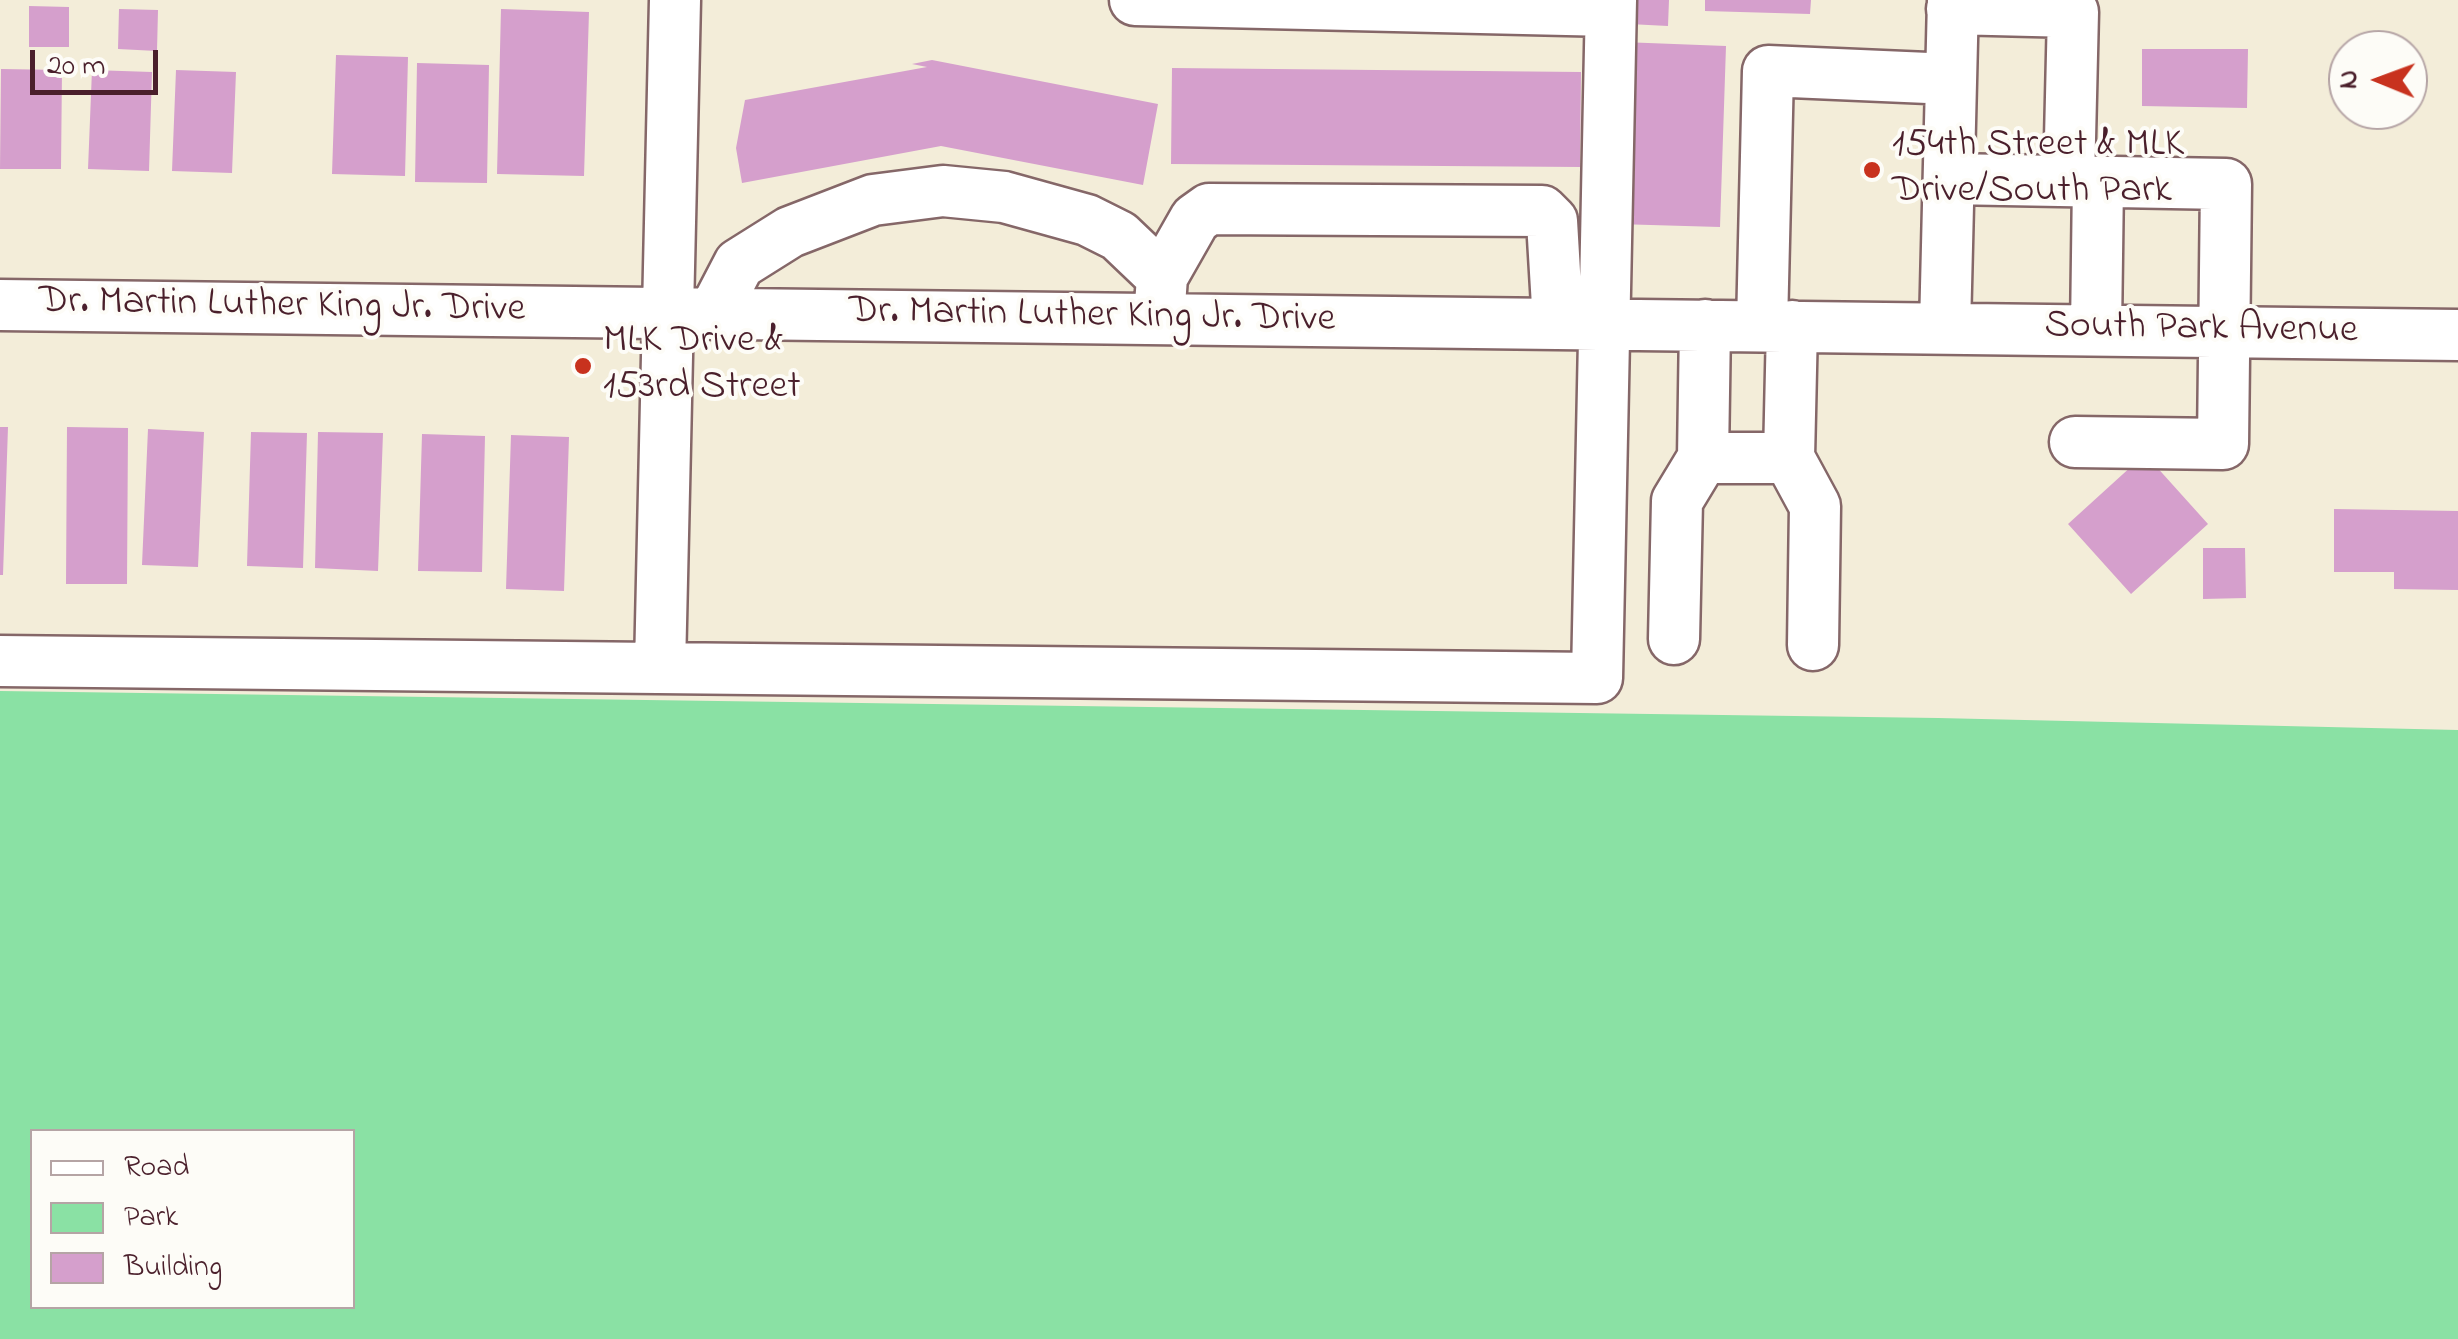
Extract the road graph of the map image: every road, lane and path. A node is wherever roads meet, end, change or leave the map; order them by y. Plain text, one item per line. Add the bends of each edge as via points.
1 (675, 0) edge
2 (1135, 0) edge
3 (1952, 4) edge
4 (1611, 6) edge
5 (1951, 79) junction
6 (1949, 179) junction
7 (2083, 182) junction
8 (1161, 298) junction
9 (0, 305) edge
10 (690, 313) junction
11 (1581, 323) junction
12 (1704, 325) junction
13 (1777, 326) junction
14 (1945, 328) junction
15 (2096, 330) junction
16 (2225, 332) junction
17 (2458, 334) edge
18 (2075, 442) dead end
19 (1703, 458) junction
20 (1789, 458) junction
21 (1674, 639) dead end
22 (1814, 645) dead end
23 (0, 661) edge
24 (660, 668) junction

1 - 10 street
2 - 4 street
3 - 5 street
3 - 7 street via 2073,12
4 - 11 street
5 - 6 street
5 - 13 street via 1768,71
6 - 7 street
6 - 14 street
7 - 15 street
7 - 16 street via 2226,184
8 - 10 street, Dr. Martin Luther King Jr. Drive
8 - 10 street via 1118,236 1087,220 1004,197 943,191 873,200 790,232 739,264
8 - 11 street, Dr. Martin Luther King Jr. Drive
8 - 11 street via 1195,219 1210,209 1542,212 1552,221
9 - 10 street, Dr. Martin Luther King Jr. Drive
10 - 24 street
11 - 12 street, Dr. Martin Luther King Jr. Drive
11 - 24 street via 1598,678
12 - 13 street, Dr. Martin Luther King Jr. Drive
12 - 19 street
13 - 14 street, Dr. Martin Luther King Jr. Drive
13 - 20 street
14 - 15 street, South Park Avenue
15 - 16 street, South Park Avenue
16 - 17 street, South Park Avenue
16 - 18 street via 2223,444
19 - 20 street
19 - 21 street via 1678,501
20 - 22 street via 1815,506
23 - 24 street

